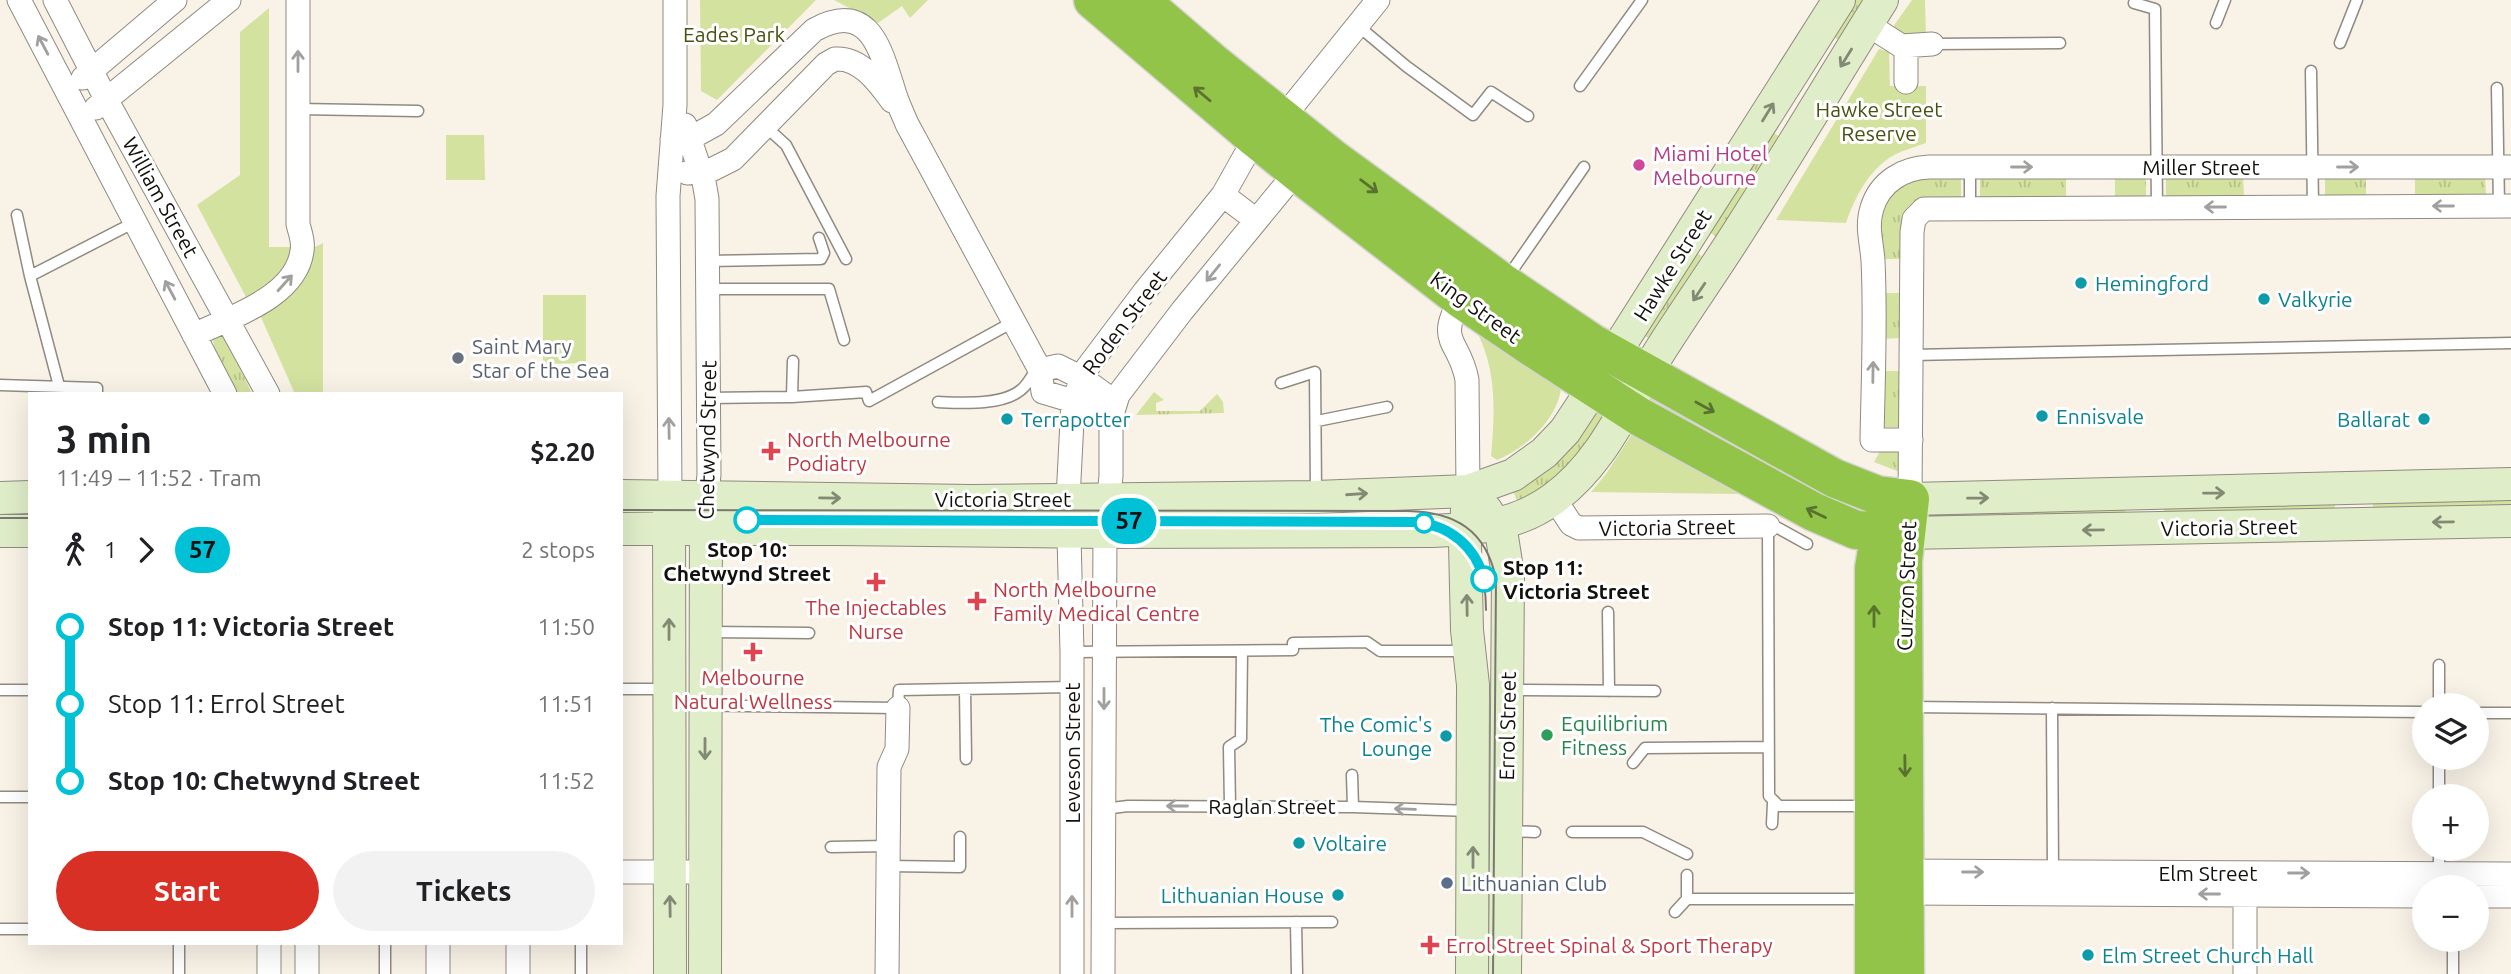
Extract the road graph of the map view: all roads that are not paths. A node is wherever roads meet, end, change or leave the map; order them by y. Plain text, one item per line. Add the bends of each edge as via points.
1 (19, 0) edge
2 (55, 0) edge
3 (175, 0) edge
4 (229, 0) edge
5 (298, 0) edge
6 (676, 0) edge
7 (1093, 0) edge
8 (1140, 0) edge
9 (1378, 0) edge
10 (1642, 0) edge
11 (1839, 0) edge
12 (2225, 0) edge
13 (2357, 0) edge
14 (2134, 3) dead end
15 (1875, 12) edge
16 (829, 23) junction
17 (2216, 23) dead end
18 (1357, 25) junction
19 (130, 38) junction
20 (2060, 43) dead end
21 (2340, 43) dead end
22 (1932, 44) joint
23 (1902, 46) junction
24 (835, 59) junction
25 (153, 64) junction
26 (93, 70) junction
27 (2311, 71) dead end
28 (1906, 82) dead end
29 (1580, 86) dead end
30 (2497, 88) dead end
31 (68, 91) junction
32 (106, 99) junction
33 (298, 109) junction
34 (418, 111) dead end
35 (1528, 116) dead end
36 (722, 119) junction
37 (82, 120) junction
38 (907, 124) junction
39 (766, 127) junction
40 (1269, 128) junction
41 (680, 138) junction
42 (747, 146) junction
43 (1584, 167) dead end
44 (1970, 167) junction
45 (2155, 167) junction
46 (2312, 167) junction
47 (2505, 167) edge
48 (1297, 171) junction
49 (701, 172) junction
50 (669, 174) junction
51 (1223, 195) junction
52 (2505, 206) edge
53 (2157, 207) junction
54 (2313, 207) junction
55 (1930, 208) joint
56 (1970, 208) junction
57 (17, 215) dead end
58 (1256, 220) junction
59 (135, 222) junction
60 (1695, 230) junction
61 (819, 237) dead end
62 (1727, 249) junction
63 (846, 259) dead end
64 (708, 261) junction
65 (30, 275) junction
66 (1503, 283) junction
67 (708, 289) junction
68 (1461, 299) junction
69 (228, 318) junction
70 (1013, 322) junction
71 (194, 335) junction
72 (844, 340) dead end
73 (2511, 342) edge
74 (1912, 355) junction
75 (793, 360) dead end
76 (1039, 368) junction
77 (1618, 372) junction
78 (1082, 378) junction
79 (1281, 383) dead end
80 (0, 385) edge
81 (59, 386) junction
82 (97, 392) edge
83 (224, 392) edge
84 (267, 392) edge
85 (792, 397) junction
86 (669, 398) junction
87 (708, 398) junction
88 (1073, 401) junction
89 (938, 402) dead end
90 (1114, 405) junction
91 (1387, 407) dead end
92 (1628, 409) junction
93 (1317, 421) junction
94 (1912, 440) junction
95 (2511, 485) edge
96 (2355, 489) junction
97 (1468, 491) junction
98 (2146, 494) junction
99 (623, 496) edge
100 (670, 496) junction
101 (707, 496) junction
102 (28, 497) edge
103 (1316, 497) junction
104 (0, 498) edge
105 (1554, 498) junction
106 (1068, 499) junction
107 (1108, 499) junction
108 (1899, 516) junction
109 (2511, 521) edge
110 (2355, 524) junction
111 (1497, 525) junction
112 (1768, 526) junction
113 (623, 529) edge
114 (669, 529) junction
115 (1465, 529) junction
116 (2148, 529) junction
117 (706, 530) junction
118 (0, 531) edge
119 (28, 531) edge
120 (1068, 532) junction
121 (1105, 533) junction
122 (1807, 544) dead end
123 (669, 592) junction
124 (705, 593) junction
125 (1608, 612) dead end
126 (705, 632) junction
127 (809, 633) dead end
128 (1242, 651) junction
129 (1469, 651) junction
130 (1073, 652) junction
131 (1104, 652) junction
132 (2439, 665) dead end
133 (1894, 684) junction
134 (1073, 687) junction
135 (623, 689) edge
136 (0, 690) edge
137 (28, 690) edge
138 (965, 690) junction
139 (1508, 690) junction
140 (1609, 691) junction
141 (1655, 691) dead end
142 (2439, 693) edge
143 (669, 697) junction
144 (705, 705) junction
145 (898, 708) junction
146 (2052, 708) junction
147 (2412, 712) edge
148 (2489, 713) edge
149 (2511, 713) edge
150 (1769, 747) junction
151 (966, 759) dead end
152 (1633, 763) dead end
153 (1352, 775) dead end
154 (0, 797) edge
155 (28, 797) edge
156 (1773, 803) junction
157 (1230, 806) junction
158 (1890, 806) junction
159 (1353, 807) junction
160 (1104, 808) junction
161 (1072, 809) junction
162 (1473, 811) junction
163 (1772, 824) dead end
164 (1516, 825) junction
165 (1572, 832) dead end
166 (960, 837) dead end
167 (831, 847) dead end
168 (1687, 853) dead end
169 (888, 856) junction
170 (623, 872) edge
171 (669, 872) junction
172 (705, 872) junction
173 (2511, 874) edge
174 (1687, 875) dead end
175 (2489, 876) edge
176 (2412, 881) edge
177 (2053, 883) junction
178 (2245, 884) junction
179 (1886, 885) junction
180 (2412, 895) edge
181 (2489, 896) edge
182 (2511, 896) edge
183 (1687, 899) junction
184 (1675, 912) dead end
185 (1296, 922) junction
186 (1332, 922) dead end
187 (1104, 923) junction
188 (0, 929) edge
189 (28, 929) edge
190 (179, 945) edge
191 (269, 945) edge
192 (307, 945) edge
193 (385, 945) edge
194 (439, 945) edge
195 (518, 945) edge
196 (581, 945) edge
197 (2453, 952) edge
198 (179, 974) edge
199 (269, 974) edge
200 (307, 974) edge
201 (385, 974) edge
202 (438, 974) edge
203 (519, 974) edge
204 (581, 974) edge
205 (670, 974) edge
206 (705, 974) edge
207 (887, 974) edge
208 (1072, 974) edge
209 (1103, 974) edge
210 (1297, 974) edge
211 (1472, 974) edge
212 (1505, 974) edge
213 (1874, 974) edge
214 (1905, 974) edge
215 (2245, 974) edge
216 (2453, 974) edge

31 -> 1 street, William Street
2 - 26 street, William Street
3 - 19 street
4 - 25 street
33 -> 5 street
6 - 41 street, Chetwynd Street
40 -> 7 highway, King Street
8 - 40 highway, King Street
9 - 18 street, Roden Street
10 - 29 lane
60 -> 11 street, Hawke Street
12 - 17 lane
13 - 21 lane
14 - 45 lane via 2155,9
15 - 23 street
15 -> 62 street, Hawke Street
16 - 24 street
16 - 36 street via 807,35
16 - 38 street via 854,23 873,35
18 - 35 lane via 1473,115 1491,92
18 - 40 street, Roden Street
19 - 25 street
19 - 26 street
20 - 22 lane
22 - 23 street
23 - 28 street via 1906,49
24 - 38 street via 862,67
24 - 39 street
25 - 32 street
26 - 31 street
26 - 32 street, William Street
27 - 46 lane
30 - 47 lane
31 - 37 street, William Street
32 - 37 street
32 - 69 street, William Street
33 - 34 lane
69 -> 33 street via 284,287 300,259
36 - 41 street via 709,130
36 - 42 street
37 - 59 street, William Street
38 - 70 street
39 - 42 street
39 - 63 lane via 786,145
40 - 48 highway
40 - 51 street, Roden Street
40 -> 66 highway, King Street via 1394,205
41 - 49 street, Chetwynd Street
41 - 50 street, Chetwynd Street
42 - 49 street via 726,163
43 - 66 lane
44 -> 45 street, Miller Street
44 - 56 lane
94 -> 44 street, Miller Street via 1872,440 1873,259 1869,224 1875,199 1892,178 1920,168
45 - 46 street, Miller Street
45 - 53 lane
46 -> 47 street, Miller Street
46 - 54 lane
47 - 52 lane
48 - 58 street, Roden Street
48 - 68 highway, King Street
49 - 50 street
49 - 64 street, Chetwynd Street via 707,199
50 - 86 street, Chetwynd Street
51 - 58 street
51 - 78 street, Roden Street
52 -> 54 street, Miller Street
54 -> 53 street, Miller Street
53 - 56 street, Miller Street
55 - 56 street, Miller Street
55 - 74 street, Curzon Street via 1916,215 1912,232
57 - 65 lane
58 -> 90 street, Roden Street via 1124,385
59 - 65 lane
71 -> 59 street, William Street
60 - 62 street
60 - 77 street, Hawke Street
61 - 64 lane via 824,253 821,259
62 -> 77 street, Hawke Street
64 - 67 street, Chetwynd Street
65 - 81 lane
66 - 77 highway, King Street
67 - 72 lane via 829,289
67 - 87 street, Chetwynd Street
68 - 77 highway, King Street
68 - 97 street, Errol Street via 1448,330 1467,380
69 - 71 street
69 - 84 street, William Street
70 - 76 street
70 - 85 lane via 869,401 866,392
71 - 83 street, William Street
73 - 74 lane
74 - 94 street, Curzon Street
75 - 85 lane
76 - 78 street via 1058,366
76 - 88 street via 1043,392
76 - 89 lane via 1023,389 1009,395 976,403
77 - 92 highway, King Street
77 - 97 street, Hawke Street via 1544,453 1513,475
77 -> 108 highway, King Street via 1866,492
78 - 88 street, Roden Street
78 - 90 street
79 - 93 lane via 1315,372
80 - 81 lane
81 - 82 lane via 97,388
85 - 87 lane
86 - 87 street
100 -> 86 street, Chetwynd Street
87 - 101 street, Chetwynd Street
88 - 90 street
88 - 106 street, Roden Street
90 - 107 street
91 - 93 lane
92 - 105 street via 1592,462
108 -> 92 highway, King Street via 1847,527
93 - 103 lane
94 - 108 street, Curzon Street
95 - 96 street, Victoria Street
98 -> 96 street, Victoria Street
96 - 110 street
103 -> 97 street, Victoria Street
97 - 111 street, Errol Street
97 - 115 street, Errol Street
108 -> 98 street, Victoria Street
98 - 116 street
99 - 100 street, Victoria Street
100 - 101 street, Victoria Street
100 - 114 street, Chetwynd Street
101 -> 106 street, Victoria Street
101 - 117 street, Chetwynd Street
102 - 104 street
103 - 107 street, Victoria Street
105 - 111 street, Victoria Street
105 - 112 street, Victoria Street via 1571,524 1579,528
106 - 107 street, Victoria Street
106 - 120 street, Roden Street
107 - 121 street
116 -> 108 street, Victoria Street
108 - 133 highway, Curzon Street via 1874,568
109 -> 110 street, Victoria Street
110 - 116 street, Victoria Street
111 - 115 street, Victoria Street
111 - 139 street, Errol Street via 1508,575
112 - 122 lane, Victoria Street
112 - 150 lane
113 - 114 street, Victoria Street
114 - 117 street, Victoria Street
114 - 123 street, Chetwynd Street
115 - 121 street, Victoria Street
129 -> 115 street, Errol Street
117 - 120 street, Victoria Street
117 - 124 street, Chetwynd Street
118 - 119 street
120 - 121 street, Victoria Street
120 - 130 street, Leveson Street
121 - 131 street, Leveson Street
123 - 124 street
143 -> 123 street, Chetwynd Street
124 - 126 street, Chetwynd Street
125 - 140 lane
126 - 127 lane
126 - 144 street, Chetwynd Street
128 - 129 lane via 1293,650 1293,643 1367,642 1380,651
128 - 131 lane
128 - 157 lane via 1241,739 1229,747
129 - 162 street, Errol Street
130 - 131 lane
130 - 134 street, Leveson Street
131 -> 160 street, Leveson Street
132 - 142 lane
133 - 146 lane
133 - 158 highway, Curzon Street
134 - 138 lane
134 - 161 street, Leveson Street
135 - 143 lane
136 - 137 lane
138 - 145 lane via 899,690
138 - 151 lane
139 - 140 lane
139 - 164 street, Errol Street
140 - 141 lane
143 - 144 lane
143 - 171 street, Chetwynd Street
144 - 145 lane
144 -> 172 street, Chetwynd Street
145 - 169 street via 897,749 889,767
146 - 147 lane
146 - 177 lane
148 - 149 lane
150 - 152 lane via 1645,748
150 - 156 lane
153 - 159 lane
154 - 155 lane
156 - 158 lane
156 - 163 lane
157 - 159 lane, Raglan Street
157 -> 160 lane, Raglan Street
158 - 179 highway, Curzon Street
162 -> 159 lane, Raglan Street
160 - 161 street, Raglan Street
160 - 187 street, Leveson Street
208 -> 161 street, Leveson Street
162 - 164 street
211 -> 162 street, Errol Street
164 - 212 street, Errol Street
165 - 168 lane via 1643,832
166 - 169 lane via 960,867
167 - 169 lane
169 - 207 street
170 - 171 street
171 - 172 street
205 -> 171 street, Chetwynd Street
172 - 206 street, Chetwynd Street
173 - 175 street, Elm Street
174 - 183 lane
178 -> 176 street, Elm Street
177 - 178 street, Elm Street
177 - 179 street, Elm Street
178 - 180 street, Elm Street
178 - 215 street
179 - 183 lane
179 - 213 highway, Curzon Street
179 - 214 highway, Curzon Street
181 - 182 street
183 - 184 lane
185 - 186 lane
185 - 187 lane
185 - 210 lane
187 - 209 street, Leveson Street
188 - 189 lane
190 - 198 lane
191 - 199 street
192 - 200 street
193 - 201 lane
194 - 202 street
195 - 203 street
196 - 204 lane
197 - 216 lane

